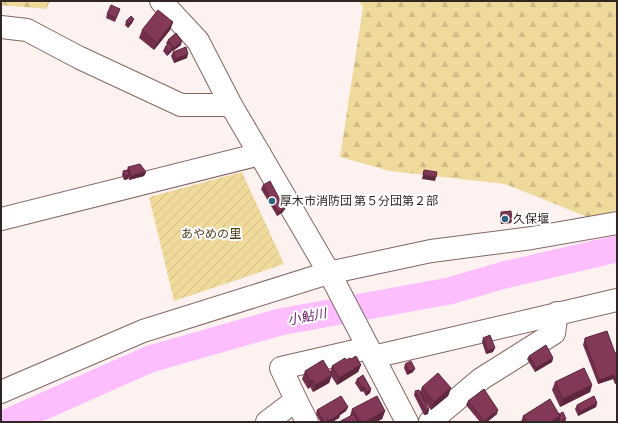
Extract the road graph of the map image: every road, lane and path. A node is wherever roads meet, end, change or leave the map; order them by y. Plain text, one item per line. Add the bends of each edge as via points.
1 (161, 1) edge
2 (1, 27) edge
3 (231, 105) junction
4 (260, 154) junction
5 (1, 219) edge
6 (617, 223) edge
7 (329, 275) junction
8 (617, 300) edge
9 (557, 313) junction
10 (369, 350) junction
11 (1, 392) edge
12 (296, 400) junction
13 (267, 422) edge
14 (307, 422) edge
15 (407, 422) edge
16 (430, 422) edge

1 - 3 street via 198,41
2 - 3 street via 27,30 181,105
3 - 4 street
4 - 5 street
4 - 7 street
6 - 7 street via 532,238 431,251
7 - 10 street
7 - 11 street via 143,331
8 - 9 street
9 - 10 street
9 - 16 street via 554,333 481,379
10 - 12 street via 281,368
10 - 15 street
12 - 13 street
12 - 14 street

